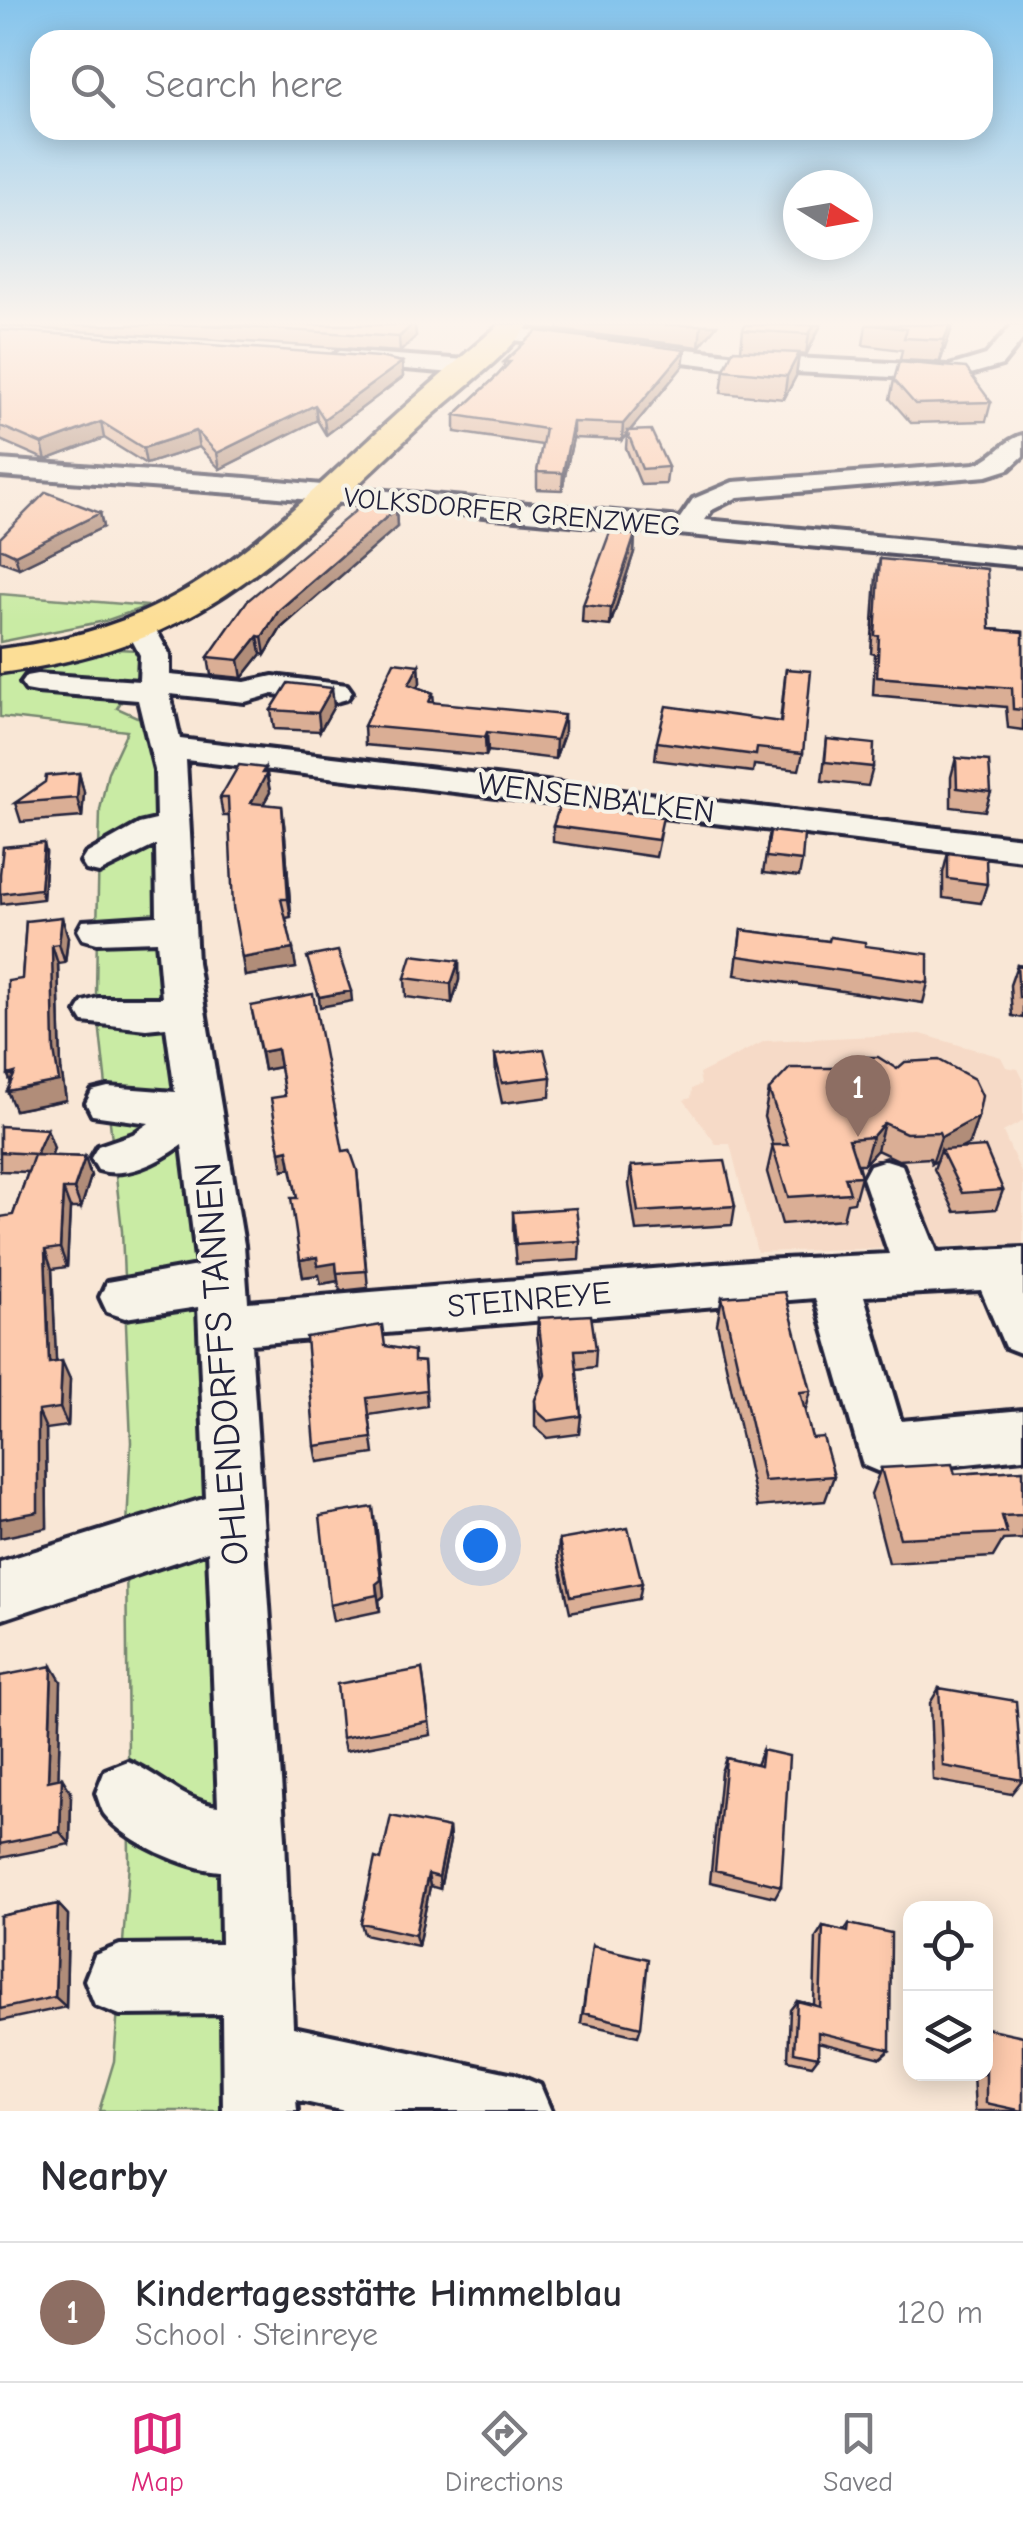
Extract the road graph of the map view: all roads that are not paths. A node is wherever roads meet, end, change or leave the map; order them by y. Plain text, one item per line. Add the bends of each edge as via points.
1 (406, 424) edge
2 (1023, 442) edge
3 (0, 468) edge
4 (329, 494) junction
5 (687, 528) junction
6 (1023, 558) edge
7 (140, 626) junction
8 (0, 661) edge
9 (37, 683) dead end
10 (154, 688) junction
11 (336, 692) edge
12 (168, 748) junction
13 (162, 830) junction
14 (100, 844) dead end
15 (1023, 849) edge
16 (175, 928) junction
17 (97, 930) dead end
18 (184, 1010) junction
19 (98, 1012) dead end
20 (108, 1103) dead end
21 (199, 1110) junction
22 (114, 1158) dead end
23 (886, 1178) dead end
24 (1010, 1269) edge
25 (920, 1273) junction
26 (834, 1277) junction
27 (124, 1297) dead end
28 (223, 1304) junction
29 (1023, 1332) edge
30 (1023, 1434) edge
31 (235, 1515) junction
32 (0, 1592) edge
33 (128, 1792) dead end
34 (252, 1838) junction
35 (257, 1979) junction
36 (120, 1980) dead end
37 (259, 2083) edge
38 (514, 2111) edge

1 - 4 main road
2 - 5 street via 1000,464 978,471 733,490 702,505
3 - 4 street, VOLKSDORFER GRENZWEG
4 - 5 street, VOLKSDORFER GRENZWEG
4 - 7 main road via 212,589
5 - 6 street, VOLKSDORFER GRENZWEG
7 - 8 main road
7 - 10 street, OHLENDORFFS TANNEN via 155,656
9 - 10 street
10 - 11 street via 245,692 274,685
10 - 12 street, OHLENDORFFS TANNEN
12 - 13 street, OHLENDORFFS TANNEN
12 - 15 street, WENSENBALKEN
13 - 14 street
13 - 16 street, OHLENDORFFS TANNEN
16 - 17 street
16 - 18 street, OHLENDORFFS TANNEN
18 - 19 street
18 - 21 street, OHLENDORFFS TANNEN
20 - 21 street
21 - 22 street via 149,1146
21 - 28 street, OHLENDORFFS TANNEN
23 - 25 street
24 - 25 street, STEINREYE
24 - 29 street, STEINREYE
25 - 26 street, STEINREYE
26 - 28 street, STEINREYE
26 - 30 street via 882,1448
27 - 28 street, STEINREYE
28 - 31 street, OHLENDORFFS TANNEN
31 - 32 street
31 - 34 street, OHLENDORFFS TANNEN
33 - 34 street via 186,1834
34 - 35 street, OHLENDORFFS TANNEN
35 - 36 street
35 - 37 street, OHLENDORFFS TANNEN
37 - 38 street

